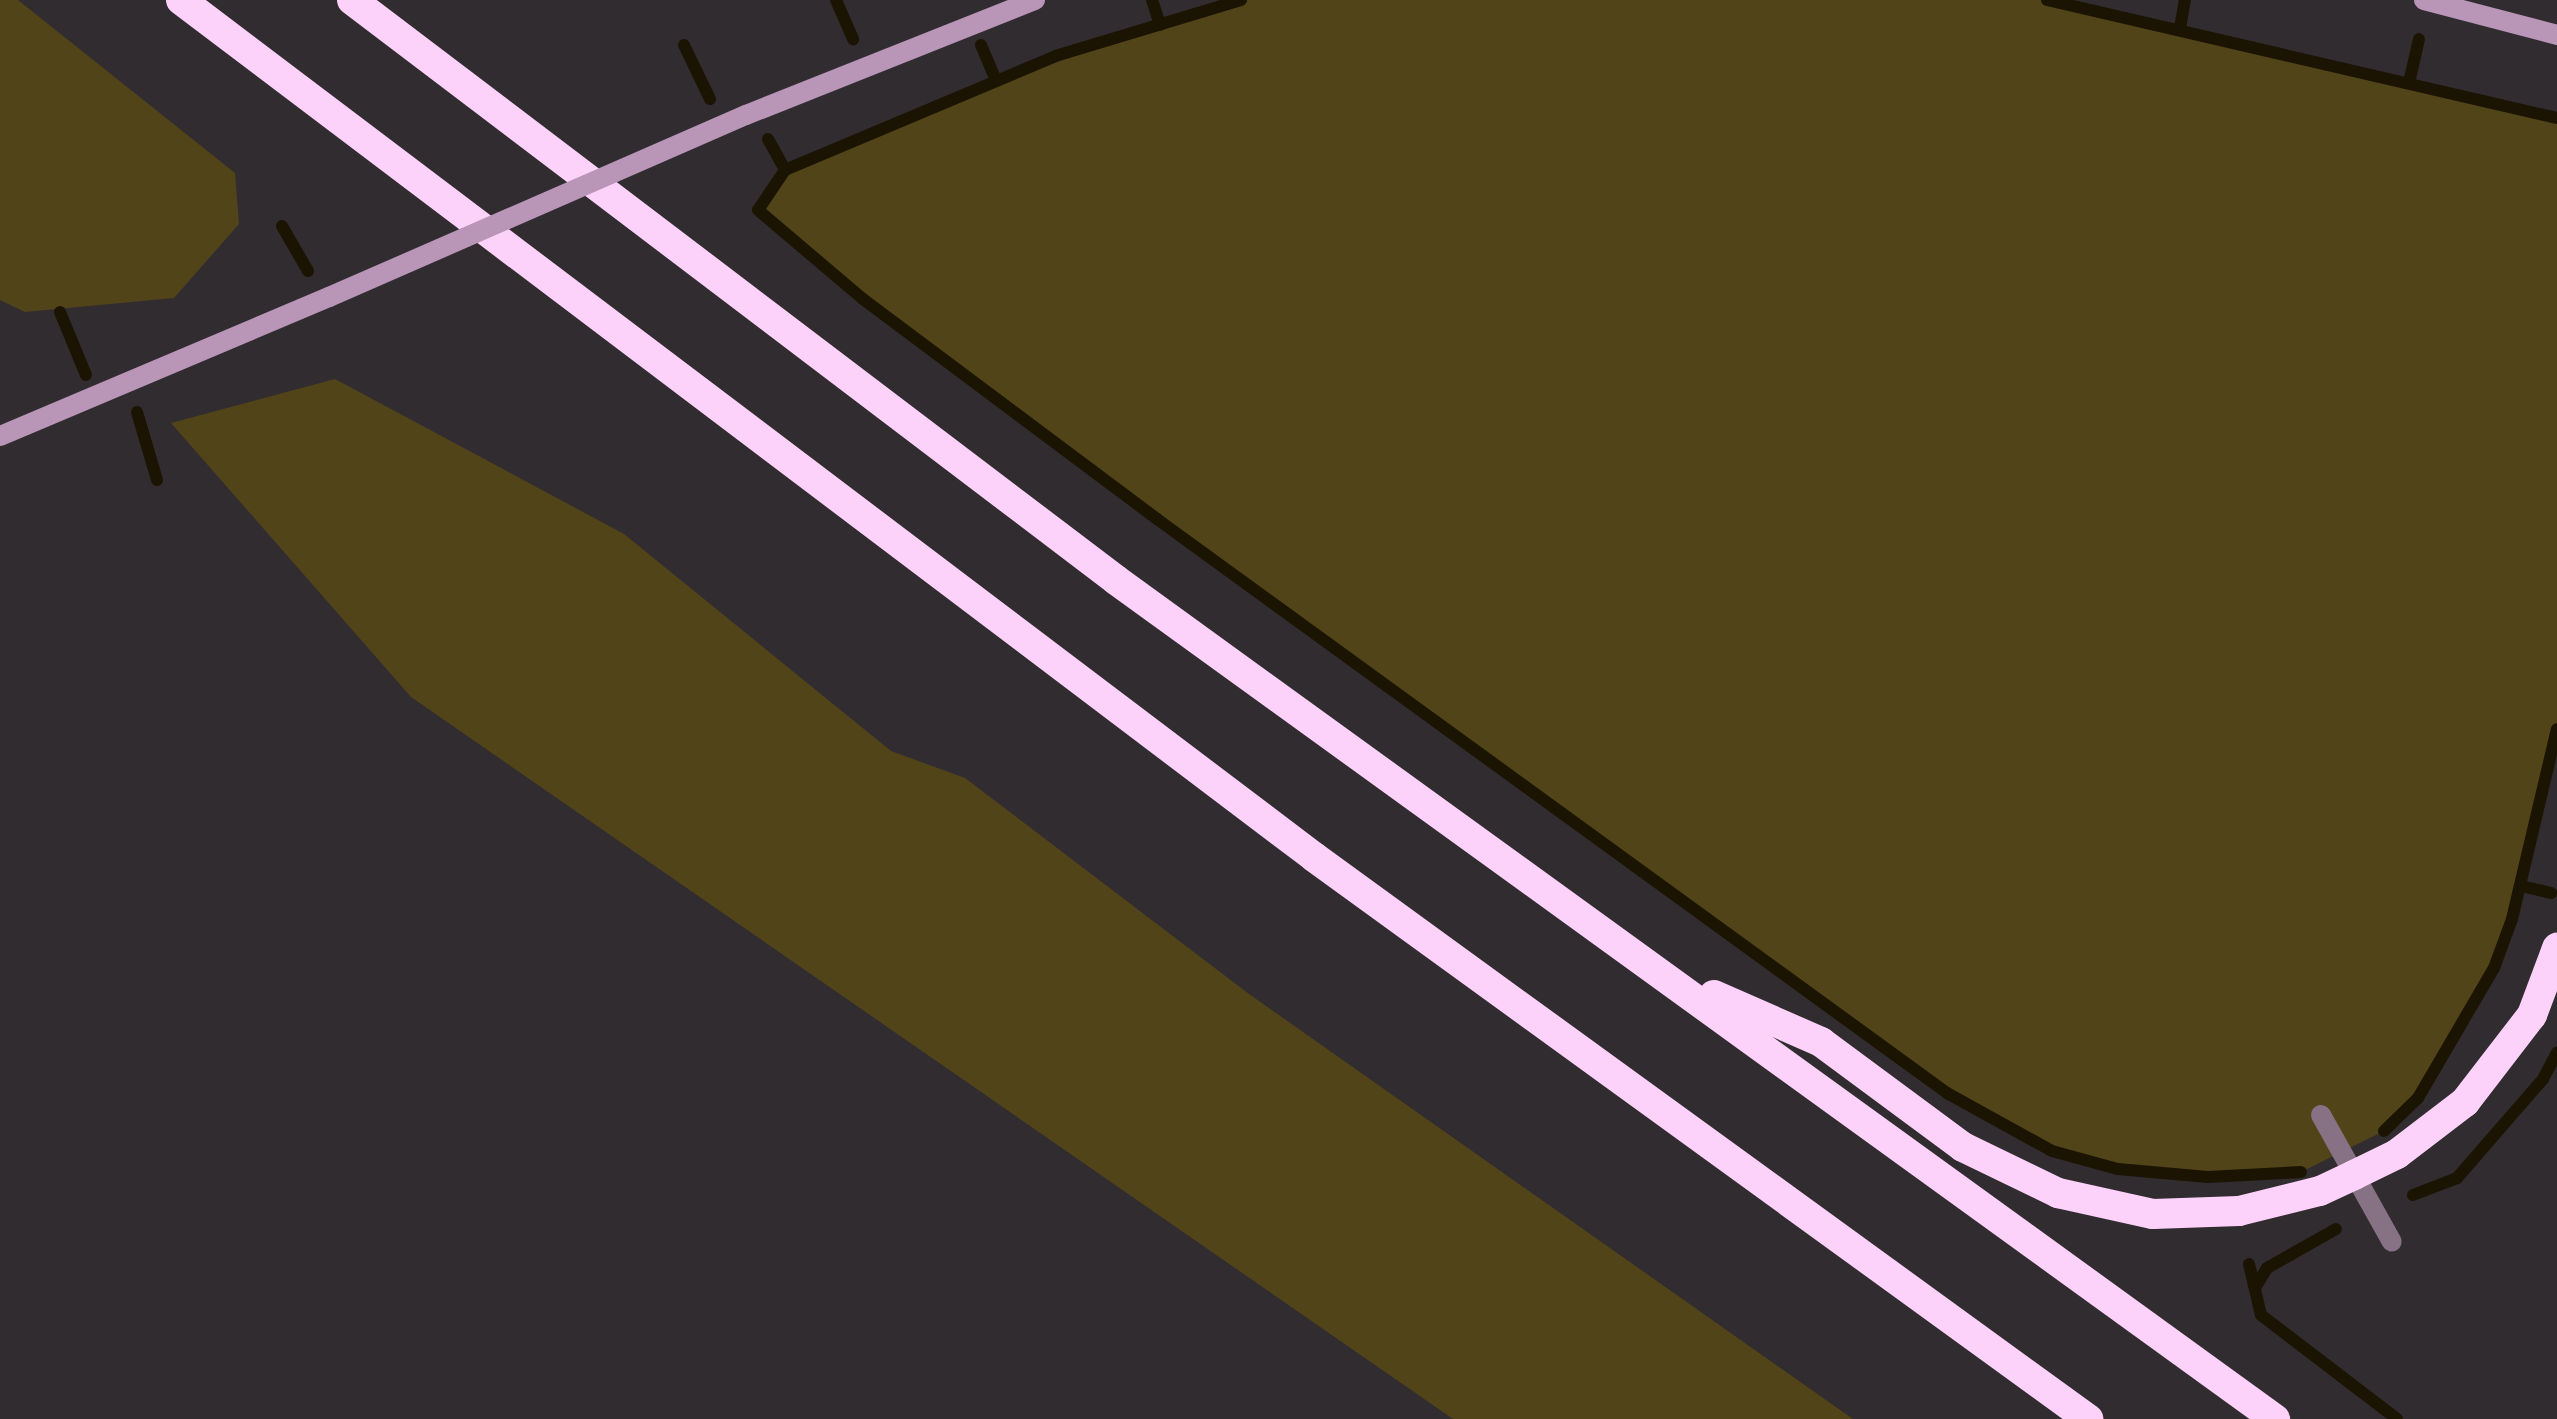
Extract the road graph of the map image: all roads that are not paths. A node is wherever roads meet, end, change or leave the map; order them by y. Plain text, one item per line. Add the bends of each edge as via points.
1 (181, 0) edge
2 (352, 0) edge
3 (1035, 0) edge
4 (2424, 0) edge
5 (2557, 35) edge
6 (0, 436) edge
7 (2557, 948) edge
8 (1661, 972) junction
9 (2321, 1115) dead end
10 (2354, 1175) junction
11 (2392, 1242) dead end
12 (2088, 1419) edge
13 (2275, 1419) edge

1 - 12 highway via 1314,857
2 - 8 highway via 1100,568
3 - 6 main road, bridge via 746,115
4 - 5 main road
7 - 10 highway via 2532,1016 2464,1102 2398,1154
8 - 10 highway via 1821,1042 1964,1147 2058,1193 2153,1214 2238,1211 2320,1191
8 - 13 highway
9 - 10 lane
10 - 11 lane

